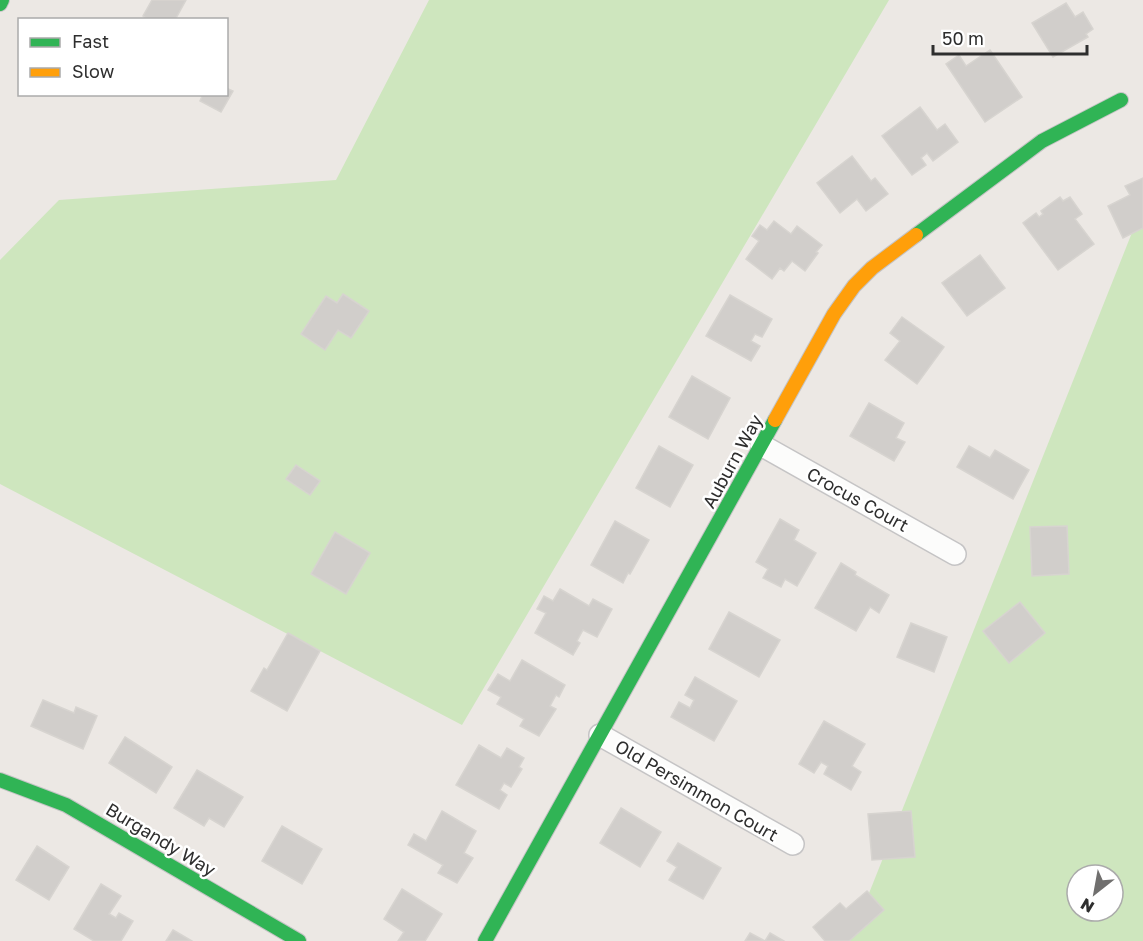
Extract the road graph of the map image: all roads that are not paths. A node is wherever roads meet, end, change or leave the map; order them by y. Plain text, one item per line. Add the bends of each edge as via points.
1 (1121, 100) dead end
2 (761, 445) junction
3 (955, 554) dead end
4 (600, 735) junction
5 (0, 780) edge
6 (793, 844) dead end
7 (299, 941) edge
8 (485, 941) edge

1 - 2 street, Auburn Way via 1042,141 872,268 834,314
2 - 3 street, Crocus Court
2 - 4 street, Auburn Way
4 - 6 street, Old Persimmon Court
4 - 8 street, Auburn Way
5 - 7 street, Burgandy Way via 66,805

